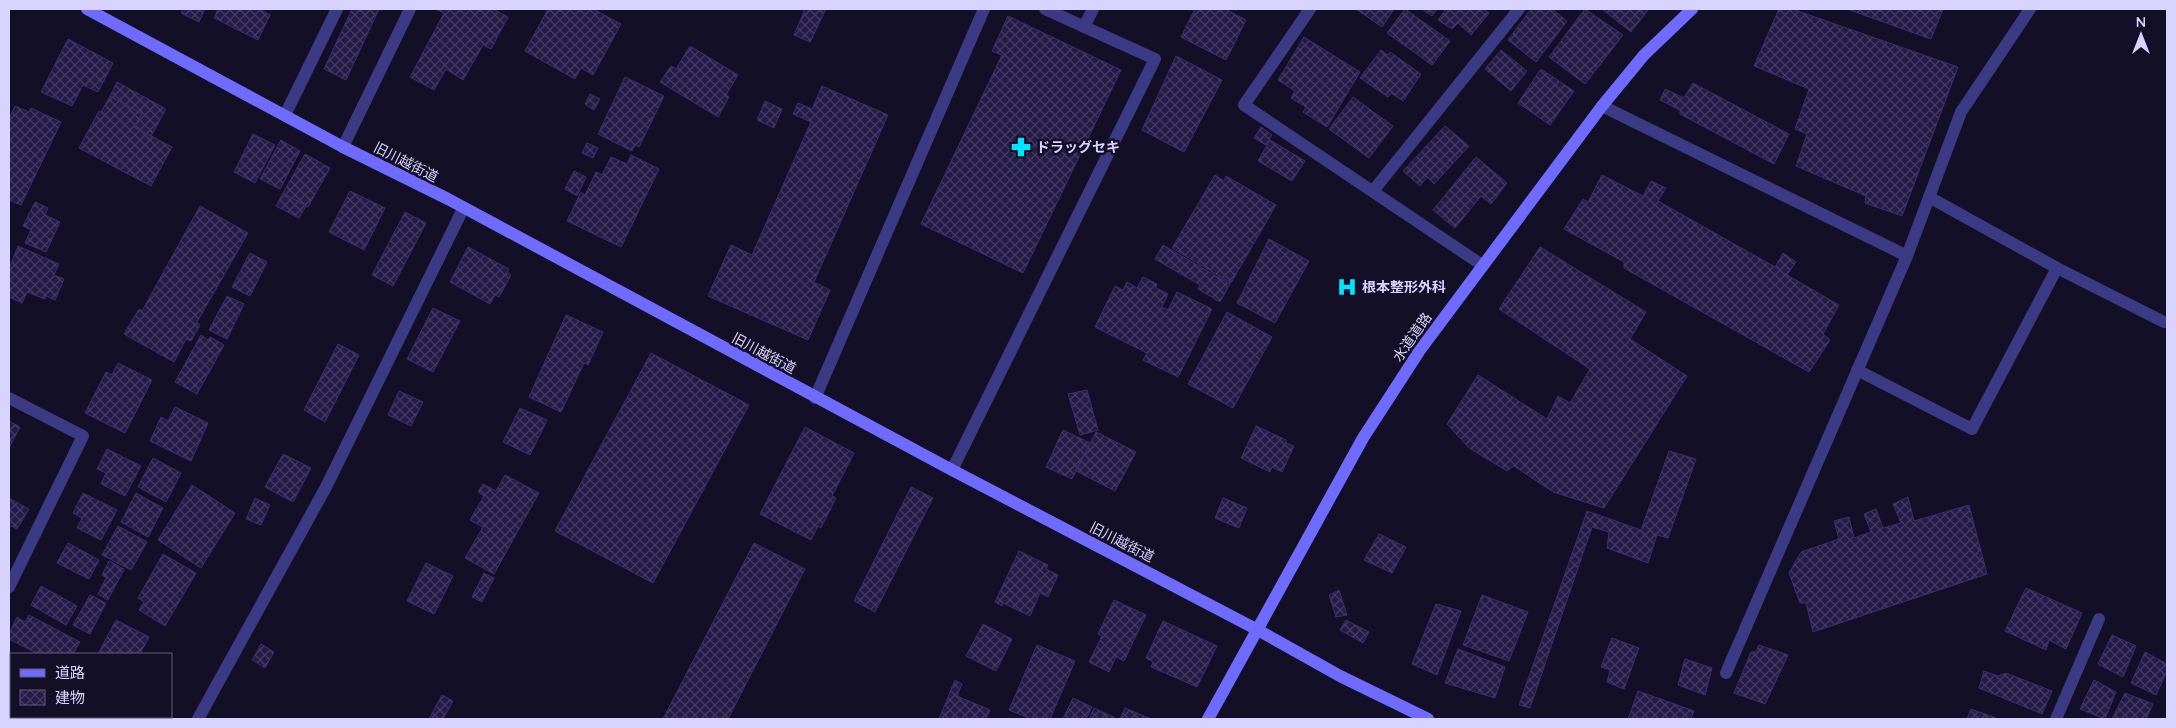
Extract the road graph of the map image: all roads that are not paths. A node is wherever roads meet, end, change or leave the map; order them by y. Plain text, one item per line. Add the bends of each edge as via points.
1 (87, 9) edge
2 (337, 9) edge
3 (410, 9) edge
4 (984, 9) edge
5 (1045, 9) edge
6 (1093, 9) edge
7 (1310, 9) edge
8 (1519, 9) edge
9 (1692, 9) edge
10 (2030, 9) edge
11 (1084, 27) junction
12 (1602, 106) junction
13 (284, 115) junction
14 (343, 147) junction
15 (1373, 191) junction
16 (1930, 197) junction
17 (463, 209) junction
18 (1907, 256) junction
19 (1482, 266) junction
20 (2057, 268) junction
21 (2164, 322) dead end
22 (1857, 370) junction
23 (9, 398) edge
24 (815, 398) junction
25 (952, 470) junction
26 (9, 587) edge
27 (2099, 619) dead end
28 (1256, 629) junction
29 (1726, 673) dead end
30 (198, 719) edge
31 (1208, 719) edge
32 (1428, 719) edge
33 (2056, 719) edge

1 - 13 main road, 旧川越街道
2 - 13 street
3 - 14 street
4 - 24 street
5 - 11 street
6 - 11 street
7 - 15 street via 1244,105
8 - 15 street
9 - 12 main road, 水道道路 via 1644,55
10 - 16 street via 1961,112
11 - 25 street via 1155,59
12 - 18 street
12 - 19 main road, 水道道路
13 - 14 main road, 旧川越街道
14 - 17 main road, 旧川越街道
15 - 19 street
16 - 18 street
16 - 20 street
17 - 24 main road, 旧川越街道
17 - 30 street via 326,487
18 - 22 street
19 - 28 main road, 水道道路 via 1420,350 1363,438
20 - 21 street
20 - 22 street via 1972,429
22 - 29 street
23 - 26 street via 83,436
24 - 25 main road, 旧川越街道
25 - 28 main road, 旧川越街道
27 - 33 street
28 - 31 main road, 水道道路
28 - 32 main road, 旧川越街道 via 1340,676

